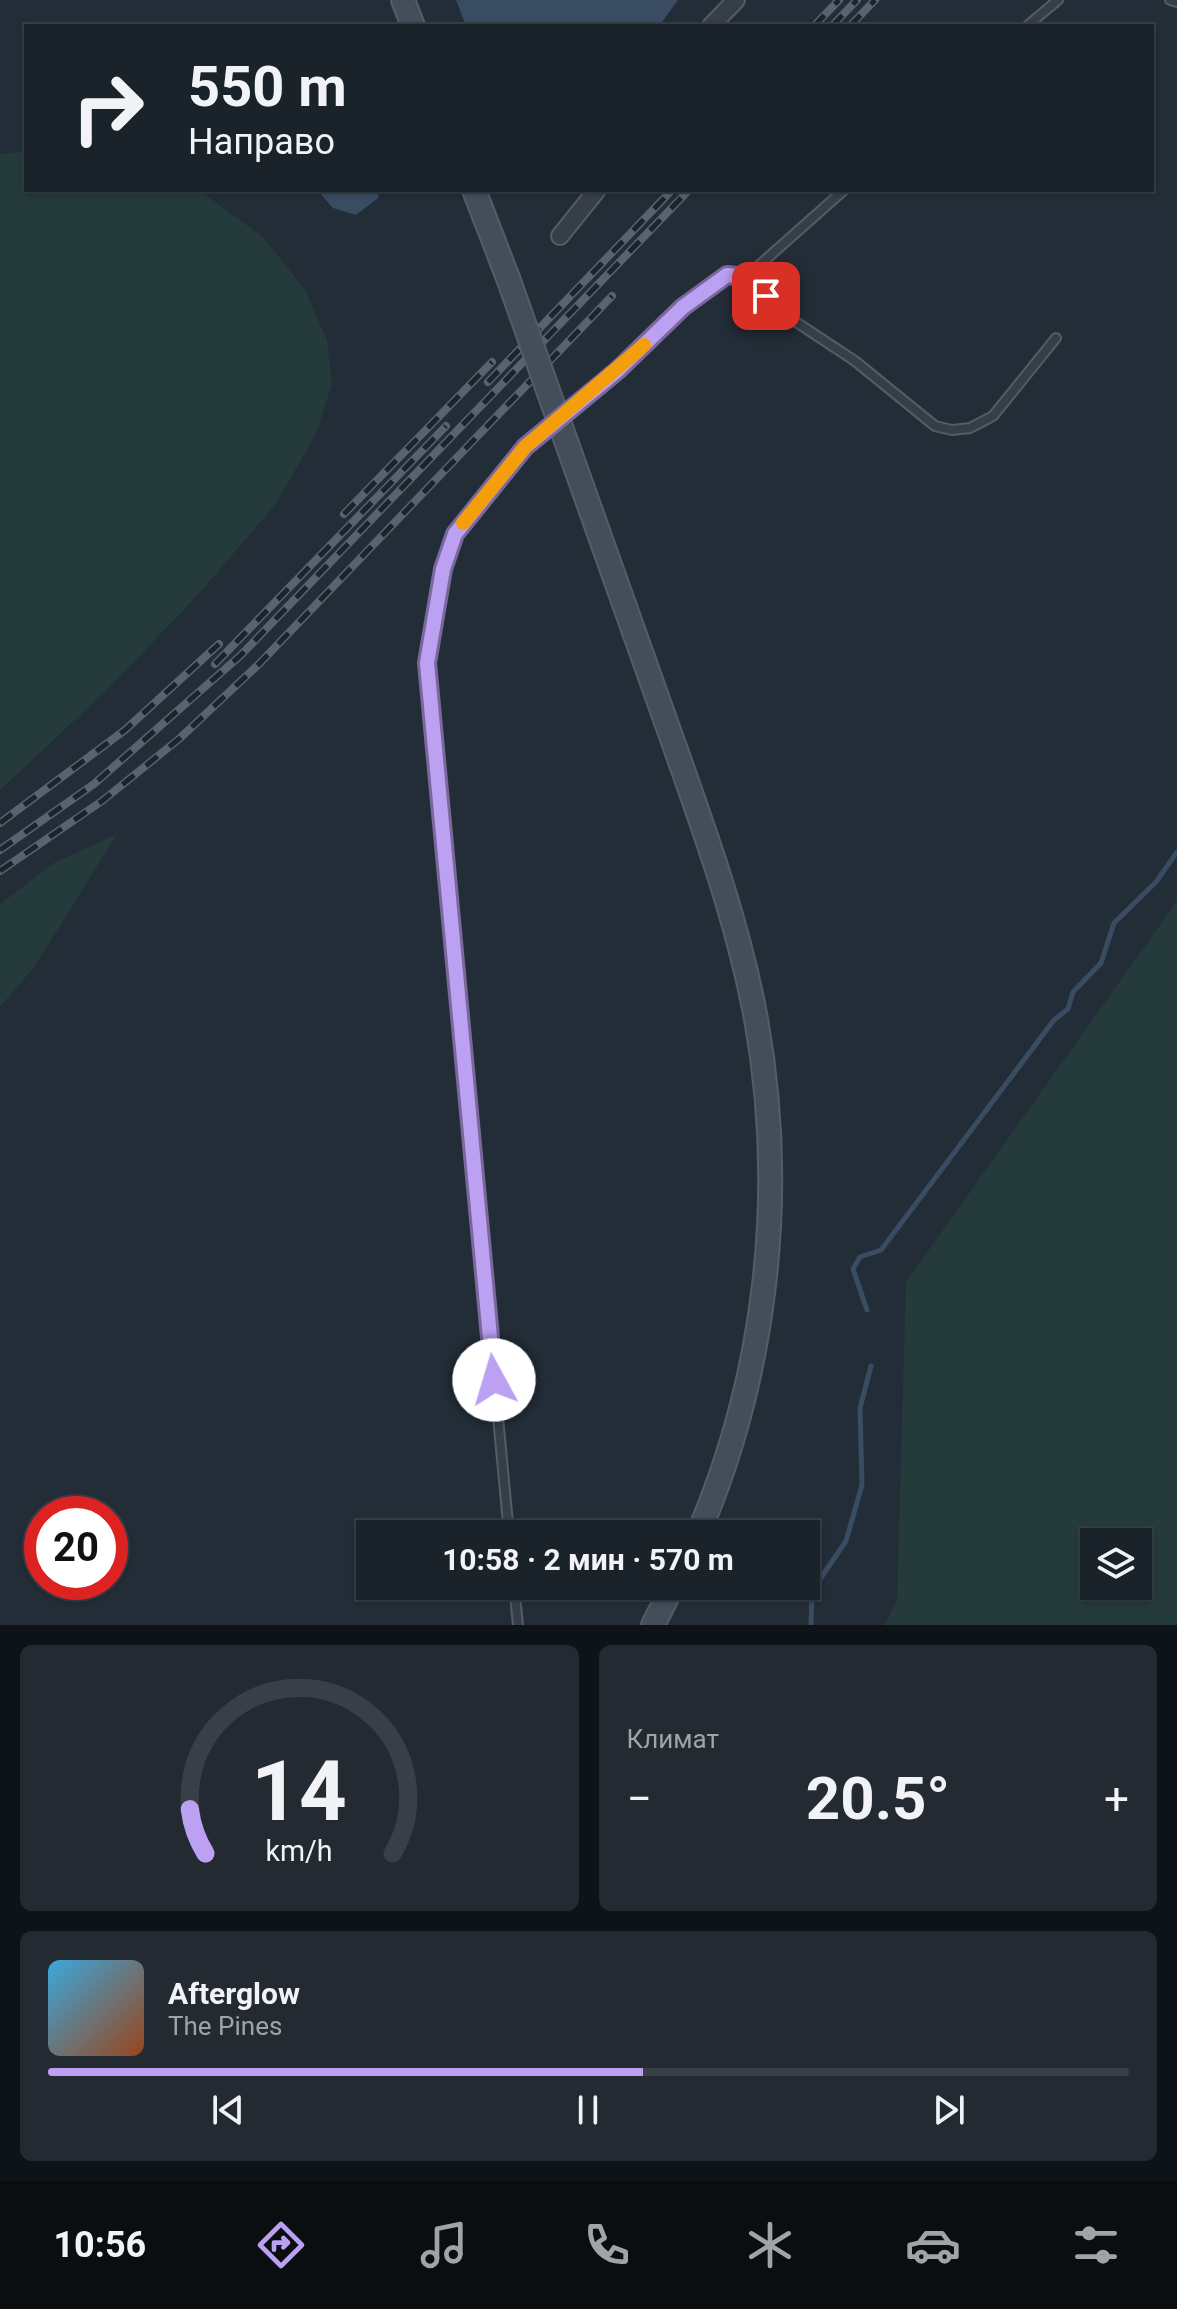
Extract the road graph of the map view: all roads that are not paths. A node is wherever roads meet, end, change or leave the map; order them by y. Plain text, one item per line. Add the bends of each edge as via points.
1 (403, 0) edge
2 (736, 0) edge
3 (1058, 0) edge
4 (1170, 0) edge
5 (1177, 2) edge
6 (412, 24) edge
7 (713, 24) edge
8 (1029, 24) edge
9 (475, 192) edge
10 (595, 192) edge
11 (842, 192) edge
12 (560, 236) dead end
13 (746, 277) junction
14 (1056, 338) dead end
15 (508, 1520) edge
16 (703, 1520) edge
17 (515, 1600) edge
18 (666, 1600) edge
19 (518, 1625) edge
20 (653, 1625) edge

1 - 6 main road
2 - 7 street
3 - 8 lane
4 - 5 lane
9 - 16 main road, bridge via 723,888 756,1019 765,1084 770,1212 756,1340 726,1461
10 - 12 street
11 - 13 lane
13 - 14 lane via 787,316 855,361 935,426 952,430 993,416
13 - 15 lane via 727,275 683,307 618,370 525,447 455,534 443,569 427,663
17 - 19 lane
18 - 20 main road

